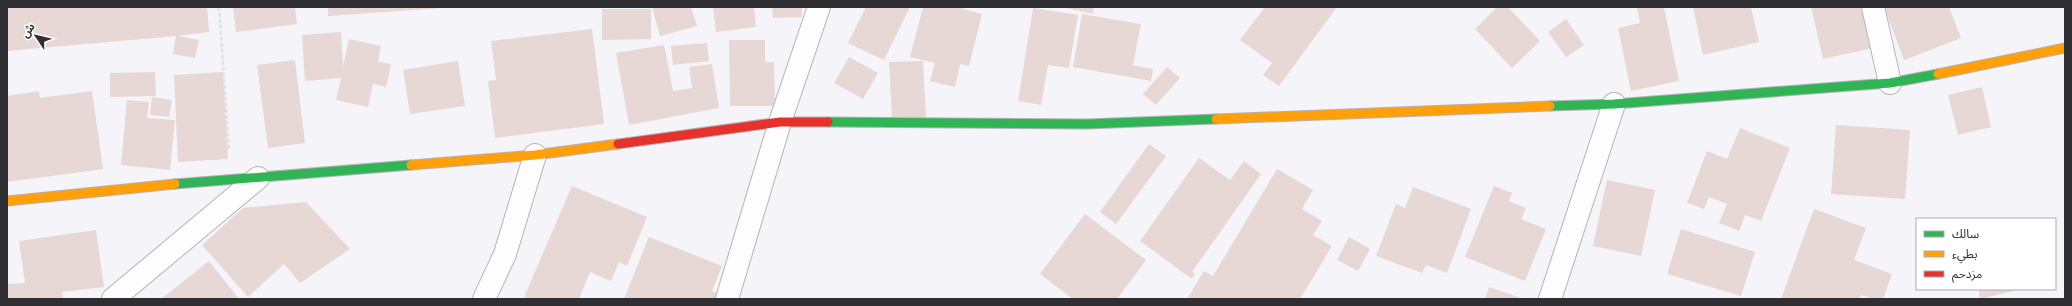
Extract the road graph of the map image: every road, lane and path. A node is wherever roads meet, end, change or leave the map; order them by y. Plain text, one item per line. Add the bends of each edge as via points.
1 (219, 7) edge
2 (818, 7) edge
3 (1873, 7) edge
4 (2065, 48) edge
5 (1890, 82) junction
6 (1614, 104) junction
7 (780, 122) junction
8 (535, 155) junction
9 (231, 178) junction
10 (258, 178) junction
11 (7, 200) edge
12 (113, 299) edge
13 (484, 299) edge
14 (727, 299) edge
15 (1550, 299) edge

1 - 9 path
2 - 7 street
3 - 5 street
4 - 5 street via 2009,61
5 - 6 street
6 - 7 street via 1087,124
6 - 15 street
7 - 8 street
7 - 14 street
8 - 10 street
8 - 13 street via 505,254
9 - 10 street
9 - 11 street
10 - 12 street

